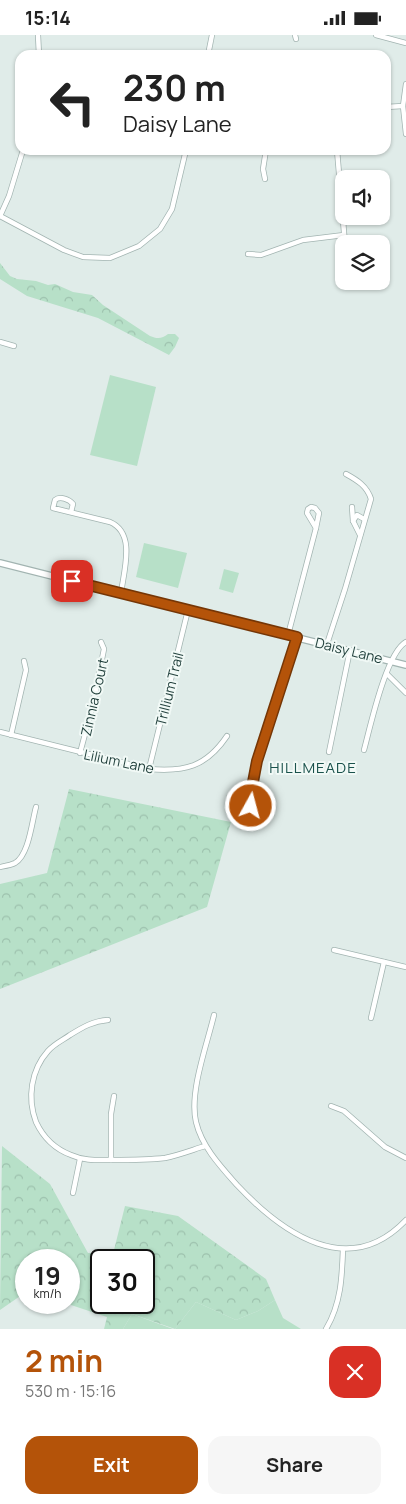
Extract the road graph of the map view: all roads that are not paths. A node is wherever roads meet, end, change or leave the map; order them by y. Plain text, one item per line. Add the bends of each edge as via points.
1 (38, 35) edge
2 (212, 35) edge
3 (376, 35) edge
4 (406, 43) edge
5 (39, 50) edge
6 (209, 50) edge
7 (406, 85) edge
8 (403, 106) junction
9 (391, 107) edge
10 (406, 134) edge
11 (21, 155) edge
12 (185, 155) edge
13 (265, 155) edge
14 (337, 155) edge
15 (265, 179) dead end
16 (0, 216) edge
17 (344, 235) edge
18 (335, 236) edge
19 (248, 254) dead end
20 (0, 342) edge
21 (14, 346) dead end
22 (346, 474) dead end
23 (352, 507) dead end
24 (71, 512) dead end
25 (364, 519) junction
26 (353, 521) junction
27 (316, 528) dead end
28 (360, 535) junction
29 (0, 563) edge
30 (121, 593) junction
31 (188, 610) junction
32 (288, 635) junction
33 (297, 637) junction
34 (101, 642) dead end
35 (406, 642) edge
36 (327, 644) junction
37 (350, 650) junction
38 (24, 661) dead end
39 (392, 661) junction
40 (406, 665) edge
41 (387, 674) junction
42 (406, 693) edge
43 (0, 732) edge
44 (11, 735) junction
45 (227, 736) dead end
46 (364, 750) dead end
47 (329, 752) dead end
48 (80, 753) junction
49 (149, 769) junction
50 (254, 782) junction
51 (36, 807) dead end
52 (0, 867) edge
53 (334, 950) dead end
54 (384, 962) junction
55 (406, 967) edge
56 (214, 1015) dead end
57 (371, 1018) dead end
58 (108, 1020) dead end
59 (114, 1096) dead end
60 (331, 1106) dead end
61 (205, 1146) junction
62 (406, 1158) edge
63 (80, 1159) junction
64 (111, 1160) junction
65 (73, 1193) dead end
66 (406, 1220) edge
67 (343, 1249) junction
68 (326, 1329) edge

1 - 5 street
2 - 6 street
3 - 4 street
7 - 8 street
8 - 9 street
8 - 10 street
11 - 16 street
12 - 16 street via 172,209 160,229 139,246 110,258 83,257 64,251
13 - 15 street
14 - 17 street
18 - 19 street via 303,240 261,255
20 - 21 street
22 - 25 street via 368,491 370,499
23 - 26 street
24 - 30 street via 110,522 122,531 126,548
25 - 26 street via 357,515
25 - 28 street
26 - 28 street
27 - 32 street
28 - 36 street
29 - 30 street, Daisy Lane
30 - 31 street, Daisy Lane
31 - 32 street, Daisy Lane
31 - 49 street, Trillium Trail
32 - 33 street, Daisy Lane
33 - 36 street, Daisy Lane
33 - 50 street via 257,761
34 - 48 street, Zinnia Court via 104,649 94,704
35 - 39 street
36 - 37 street, Daisy Lane
37 - 39 street, Daisy Lane
37 - 47 street
38 - 44 street via 26,670
39 - 40 street, Daisy Lane
39 - 41 street
41 - 42 street
41 - 46 street
43 - 44 street, Lilium Lane
44 - 48 street, Lilium Lane
45 - 49 street, Lilium Lane via 218,749 201,763 182,769
48 - 49 street, Lilium Lane
50 - 50 street via 249,803 251,806 260,804
51 - 52 street via 20,859
53 - 54 street
54 - 55 street
54 - 57 street
56 - 61 street via 194,1104 196,1122
58 - 63 street via 92,1023 52,1047 40,1061 32,1084 32,1110 41,1130 55,1147
59 - 64 street via 110,1114
60 - 62 street via 344,1111 384,1147
61 - 64 street via 174,1156
61 - 67 street via 242,1190 279,1223 317,1244
63 - 64 street
63 - 65 street
66 - 67 street via 377,1242
67 - 68 street via 339,1295

